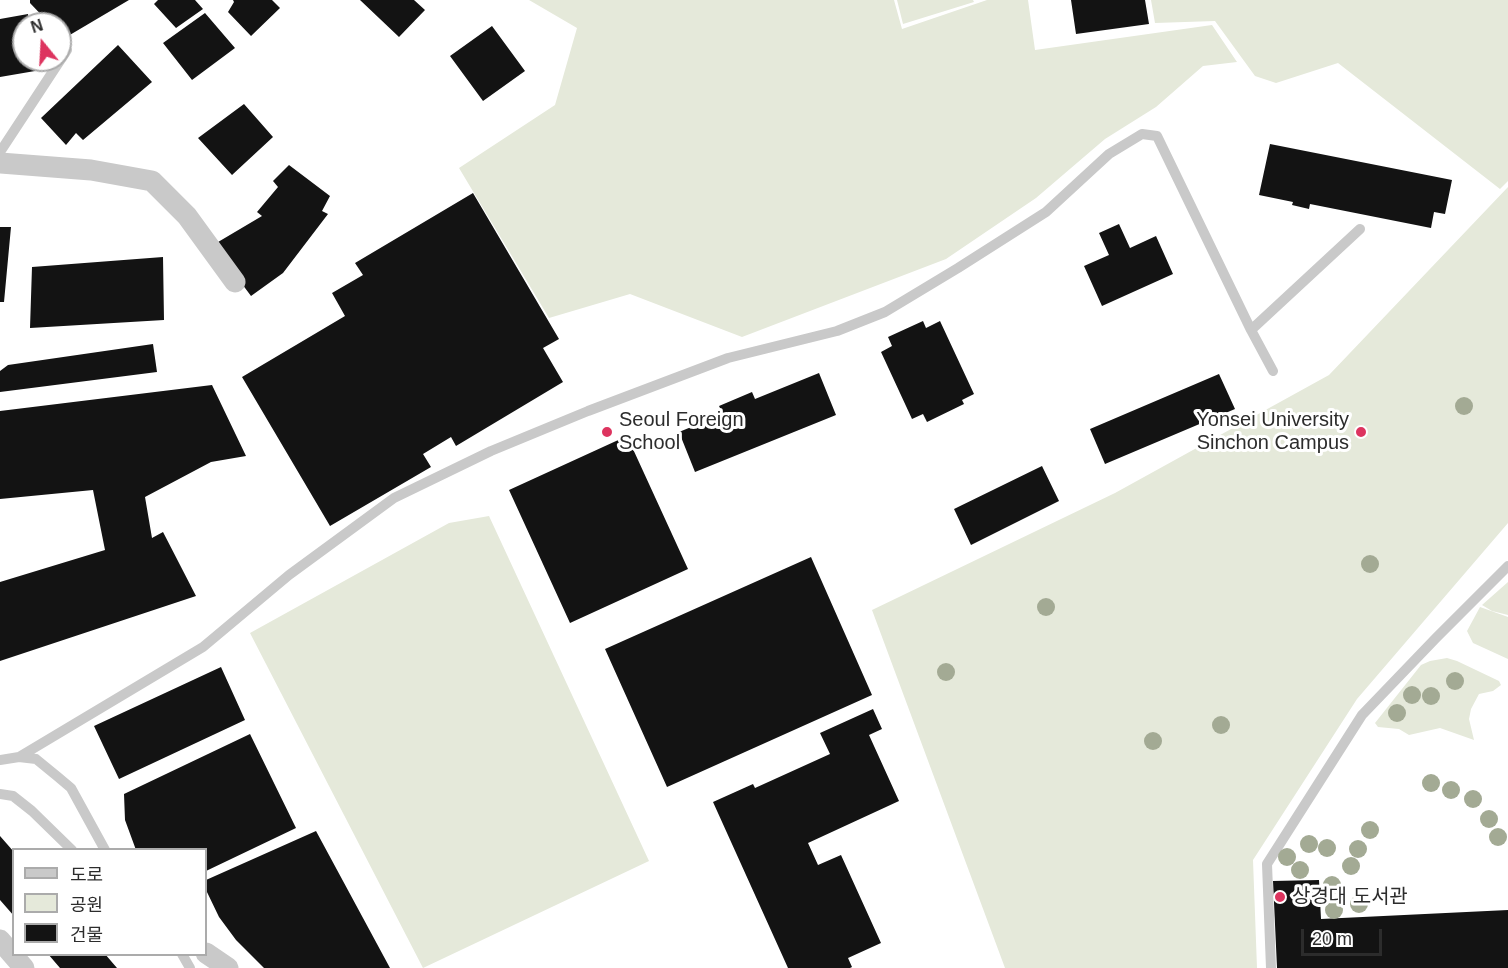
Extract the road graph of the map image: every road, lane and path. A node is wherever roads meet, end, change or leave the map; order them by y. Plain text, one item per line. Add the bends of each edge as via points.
1 (53, 72) edge
2 (0, 152) edge
3 (0, 163) edge
4 (1360, 229) dead end
5 (235, 282) dead end
6 (1251, 330) junction
7 (1273, 371) dead end
8 (1508, 566) edge
9 (19, 756) junction
10 (0, 760) edge
11 (0, 794) edge
12 (71, 848) edge
13 (104, 848) edge
14 (0, 940) edge
15 (12, 954) edge
16 (207, 954) edge
17 (14, 956) edge
18 (24, 968) edge
19 (228, 968) edge
20 (1271, 968) edge

1 - 2 lane
3 - 5 street via 91,170 152,181 187,216
4 - 6 lane
6 - 7 lane
6 - 9 lane via 1156,136 1142,134 1109,154 1047,212 885,312 837,331 728,358 588,411 491,451 394,498 288,575 203,647
8 - 20 lane via 1362,715 1267,864
9 - 10 lane
9 - 13 lane via 36,759 71,788
11 - 12 lane via 13,796
14 - 15 street
16 - 19 street
17 - 18 street

